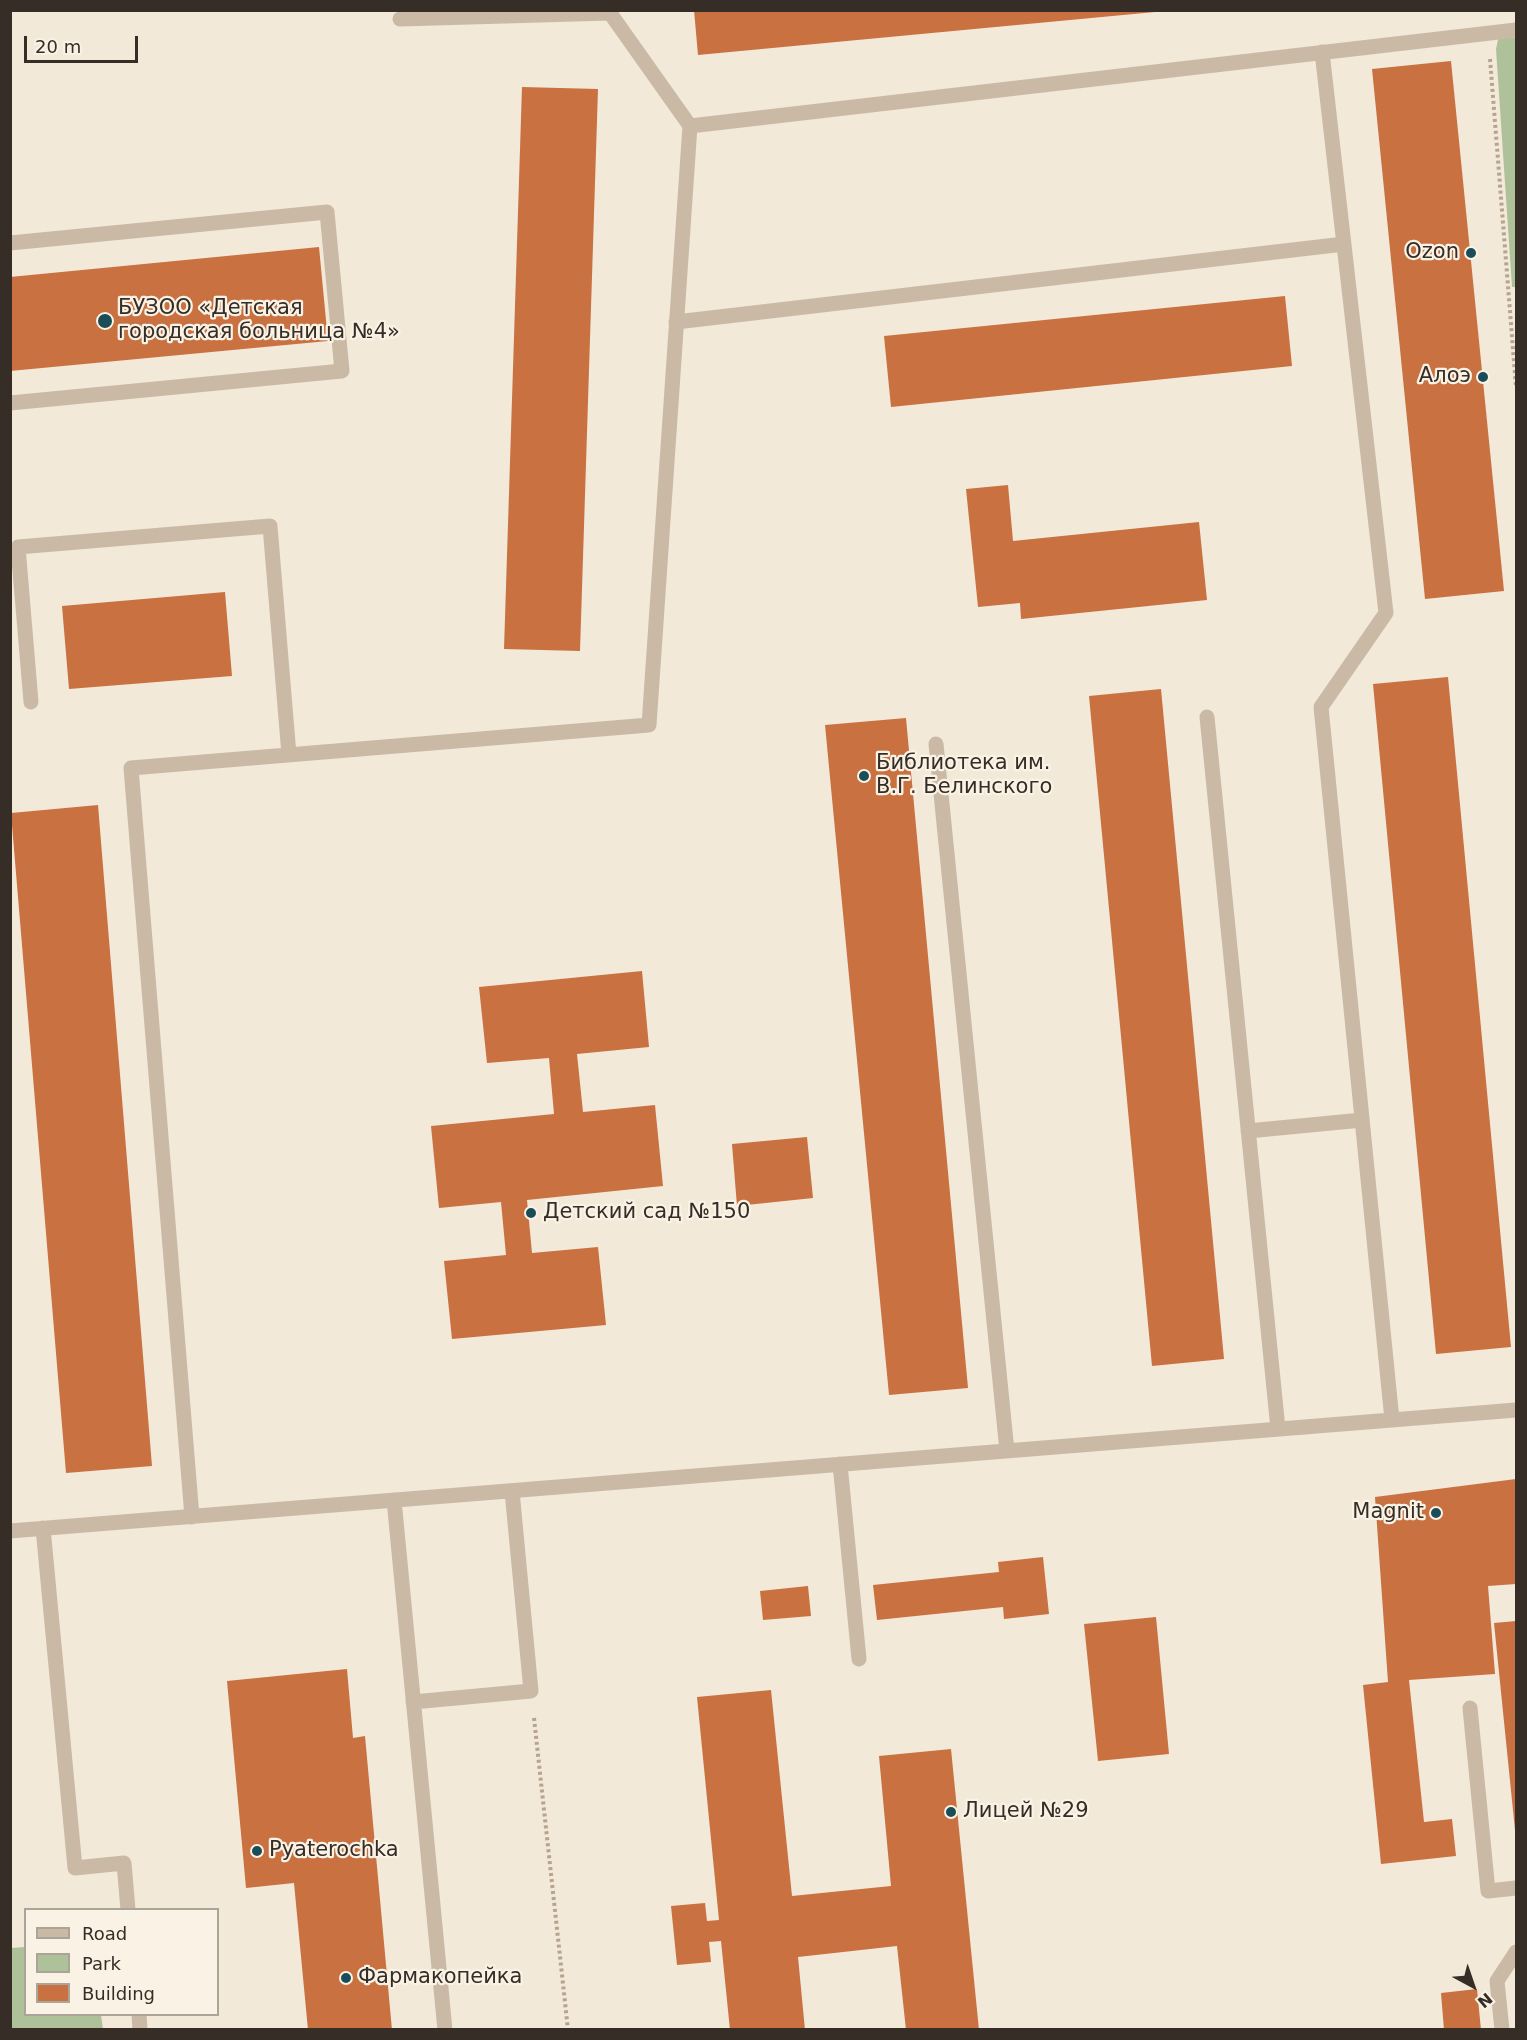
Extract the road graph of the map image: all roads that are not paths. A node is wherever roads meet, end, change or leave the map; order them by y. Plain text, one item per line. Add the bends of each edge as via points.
1 (400, 19) dead end
2 (1516, 30) edge
3 (1322, 52) junction
4 (690, 126) junction
5 (10, 243) edge
6 (1344, 244) junction
7 (676, 322) junction
8 (10, 403) edge
9 (31, 702) dead end
10 (1207, 717) dead end
11 (936, 744) dead end
12 (289, 755) junction
13 (1362, 1120) junction
14 (1248, 1131) junction
15 (1516, 1410) edge
16 (1392, 1420) junction
17 (1278, 1429) junction
18 (1006, 1451) junction
19 (840, 1464) junction
20 (512, 1491) junction
21 (393, 1500) junction
22 (192, 1516) junction
23 (43, 1528) junction
24 (10, 1531) edge
25 (859, 1659) dead end
26 (413, 1702) junction
27 (1470, 1708) dead end
28 (1516, 1888) edge
29 (128, 1908) edge
30 (1516, 1952) edge
31 (445, 2030) edge
32 (1502, 2030) edge

1 - 4 street via 610,13
2 - 3 street
3 - 4 street
3 - 6 street
4 - 7 street
5 - 8 street via 327,213 342,371
6 - 7 street
6 - 13 street via 1386,613 1321,707
7 - 12 street via 649,725
9 - 12 street via 18,547 270,526
10 - 14 street
11 - 18 street
12 - 22 street via 130,768
13 - 14 street
13 - 16 street
14 - 17 street
15 - 16 street
16 - 17 street
17 - 18 street
18 - 19 street
19 - 20 street
19 - 25 street
20 - 21 street
20 - 26 street via 531,1691
21 - 22 street
21 - 26 street
22 - 23 street
23 - 24 street
23 - 29 street via 75,1868 124,1863
26 - 31 street
27 - 28 street via 1488,1891
30 - 32 street via 1497,1981

